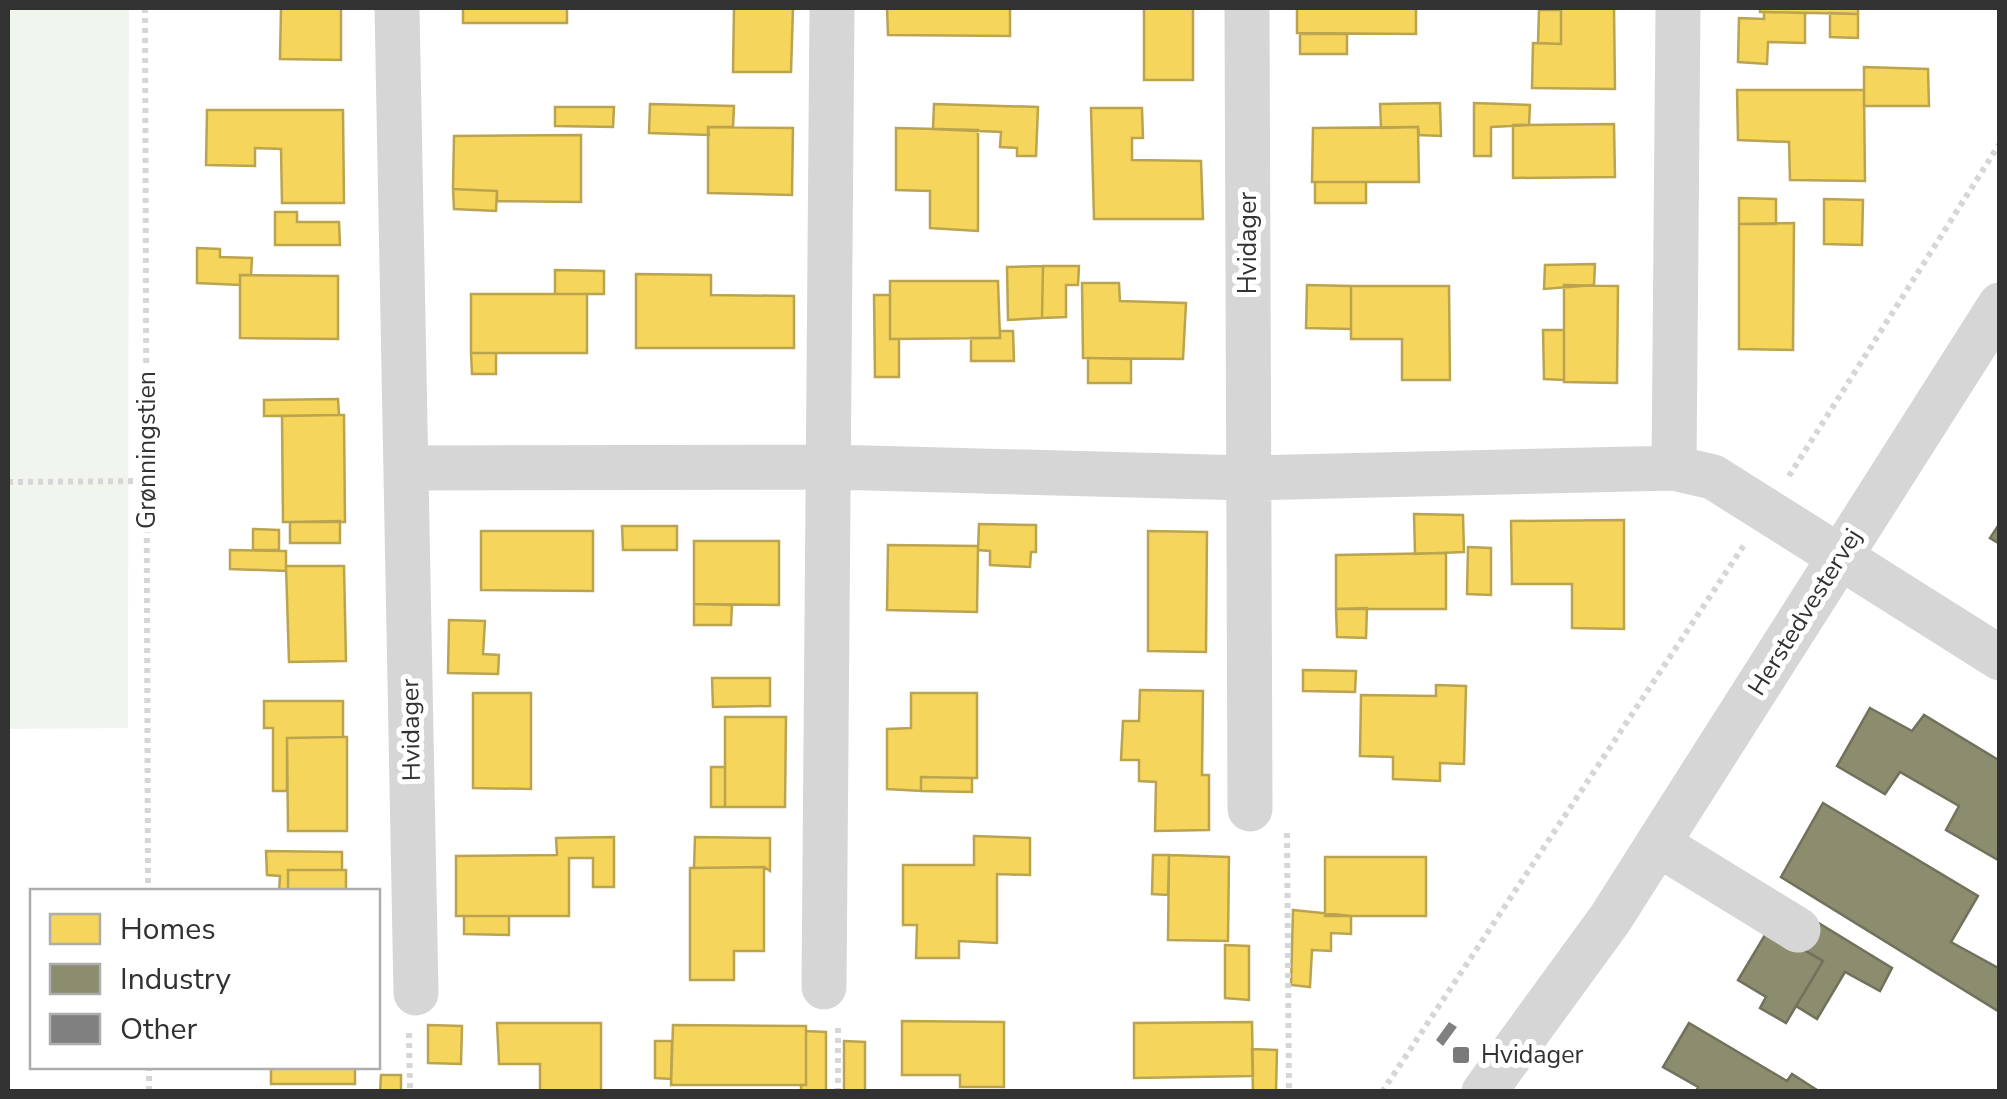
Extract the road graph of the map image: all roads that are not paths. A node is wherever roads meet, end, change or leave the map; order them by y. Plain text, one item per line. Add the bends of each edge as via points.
1 (397, 8) edge
2 (832, 8) edge
3 (1247, 8) edge
4 (1678, 8) edge
5 (2000, 304) edge
6 (831, 467) junction
7 (406, 468) junction
8 (1674, 468) junction
9 (1248, 478) junction
10 (1839, 557) junction
11 (2000, 658) edge
12 (1250, 808) road end
13 (1658, 844) junction
14 (1610, 919) junction
15 (1798, 930) dead end
16 (824, 987) road end
17 (416, 993) dead end
18 (1484, 1092) edge
19 (1517, 1092) edge

1 - 7 street, Hvidager
2 - 6 street
3 - 9 street, Hvidager
4 - 8 street
5 - 10 street, Herstedvestervej
6 - 7 street
6 - 9 street
6 - 16 street
7 - 17 street, Hvidager
8 - 9 street
8 - 10 street via 1713,477
9 - 12 street, Hvidager
10 - 11 street
10 - 13 street, Herstedvestervej
13 - 14 street, Herstedvestervej
13 - 15 street
14 - 18 street, Herstedvestervej
14 - 19 street, Herstedvestervej

